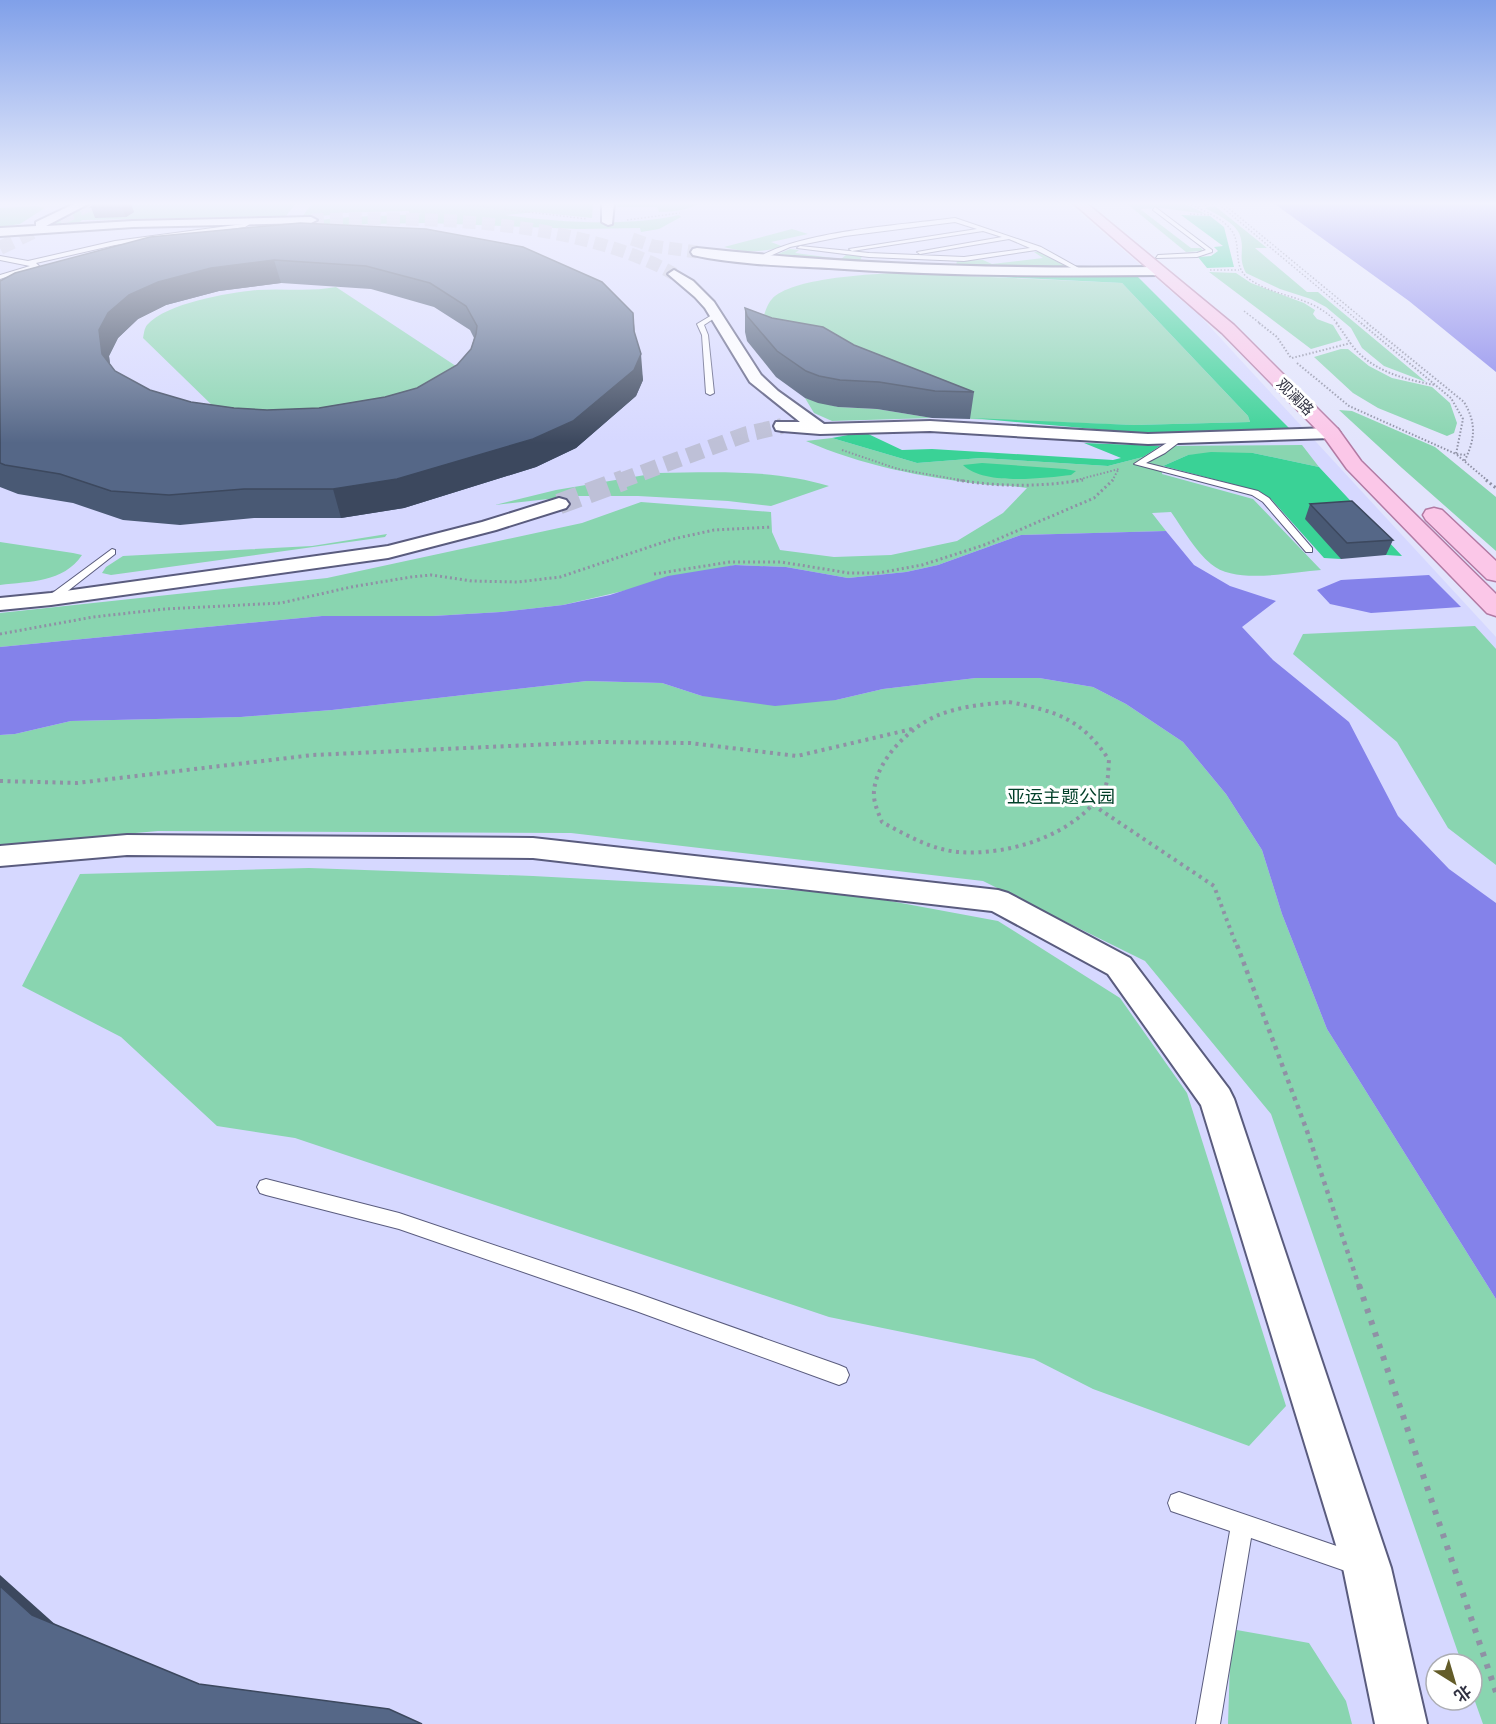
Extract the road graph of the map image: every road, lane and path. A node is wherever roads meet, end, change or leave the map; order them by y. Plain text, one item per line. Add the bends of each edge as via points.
1 (686, 282) tunnel mouth
2 (1184, 282) edge
3 (1189, 282) edge
4 (1256, 282) edge
5 (1314, 282) edge
6 (1317, 282) edge
7 (1243, 310) dead end
8 (717, 314) junction
9 (1352, 343) junction
10 (1292, 358) junction
11 (1437, 386) junction
12 (710, 393) dead end
13 (782, 426) tunnel mouth
14 (820, 429) junction
15 (1351, 431) dead end
16 (1331, 433) junction
17 (1182, 437) junction
18 (842, 450) dead end
19 (1456, 454) junction
20 (1468, 455) junction
21 (1464, 462) junction
22 (1138, 464) junction
23 (1380, 464) dead end
24 (1118, 470) junction
25 (1496, 488) edge
26 (559, 504) tunnel mouth
27 (772, 527) dead end
28 (1309, 550) dead end
29 (112, 552) dead end
30 (654, 574) dead end
31 (1496, 574) edge
32 (51, 599) junction
33 (0, 604) edge
34 (1496, 608) edge
35 (0, 634) edge
36 (912, 729) junction
37 (0, 781) edge
38 (1093, 805) junction
39 (0, 856) edge
40 (266, 1186) dead end
41 (839, 1375) dead end
42 (1179, 1503) dead end
43 (1242, 1524) junction
44 (1367, 1568) junction
45 (1496, 1692) edge
46 (1208, 1724) edge
47 (1401, 1724) edge

1 - 8 street
2 - 16 main road, 观澜路
3 - 15 main road, 观澜路 via 1245,329
4 - 9 path via 1308,302 1333,319
5 - 11 path
6 - 20 path via 1464,402 1475,423
7 - 10 path via 1277,337
8 - 12 lane via 700,324 705,335
8 - 14 street via 750,372
9 - 10 path
9 - 11 path via 1382,369
10 - 19 path via 1349,406
11 - 19 path via 1458,406 1465,421
13 - 14 street
14 - 17 street via 930,426 1108,438
16 - 17 street
16 - 34 main road, 观澜路 via 1354,465
17 - 22 lane
18 - 24 path via 898,469 1016,487 1082,480
19 - 20 path
19 - 21 path
20 - 21 path
21 - 25 path
22 - 24 path
22 - 28 lane via 1255,493 1266,500
23 - 31 main road
24 - 30 path via 1114,480 1094,498 984,545 922,565 878,573 849,573 781,562 730,562
26 - 32 street via 388,552
27 - 35 path via 714,530 673,539 560,577 518,582 411,577 281,603 165,609
29 - 32 lane
32 - 33 street
36 - 37 path via 797,756 690,743 597,742 313,755 77,783
36 - 38 path via 967,705 1009,702 1040,707 1068,718 1090,734 1109,760 1106,786
36 - 38 path via 882,767 874,795 882,822 920,843 959,852 1003,849 1073,823
38 - 45 path via 1214,886 1307,1131
39 - 44 street via 127,845 533,848 998,901 1119,966 1217,1099
40 - 41 lane via 399,1221
42 - 43 lane
43 - 44 lane
43 - 46 lane
44 - 47 street

